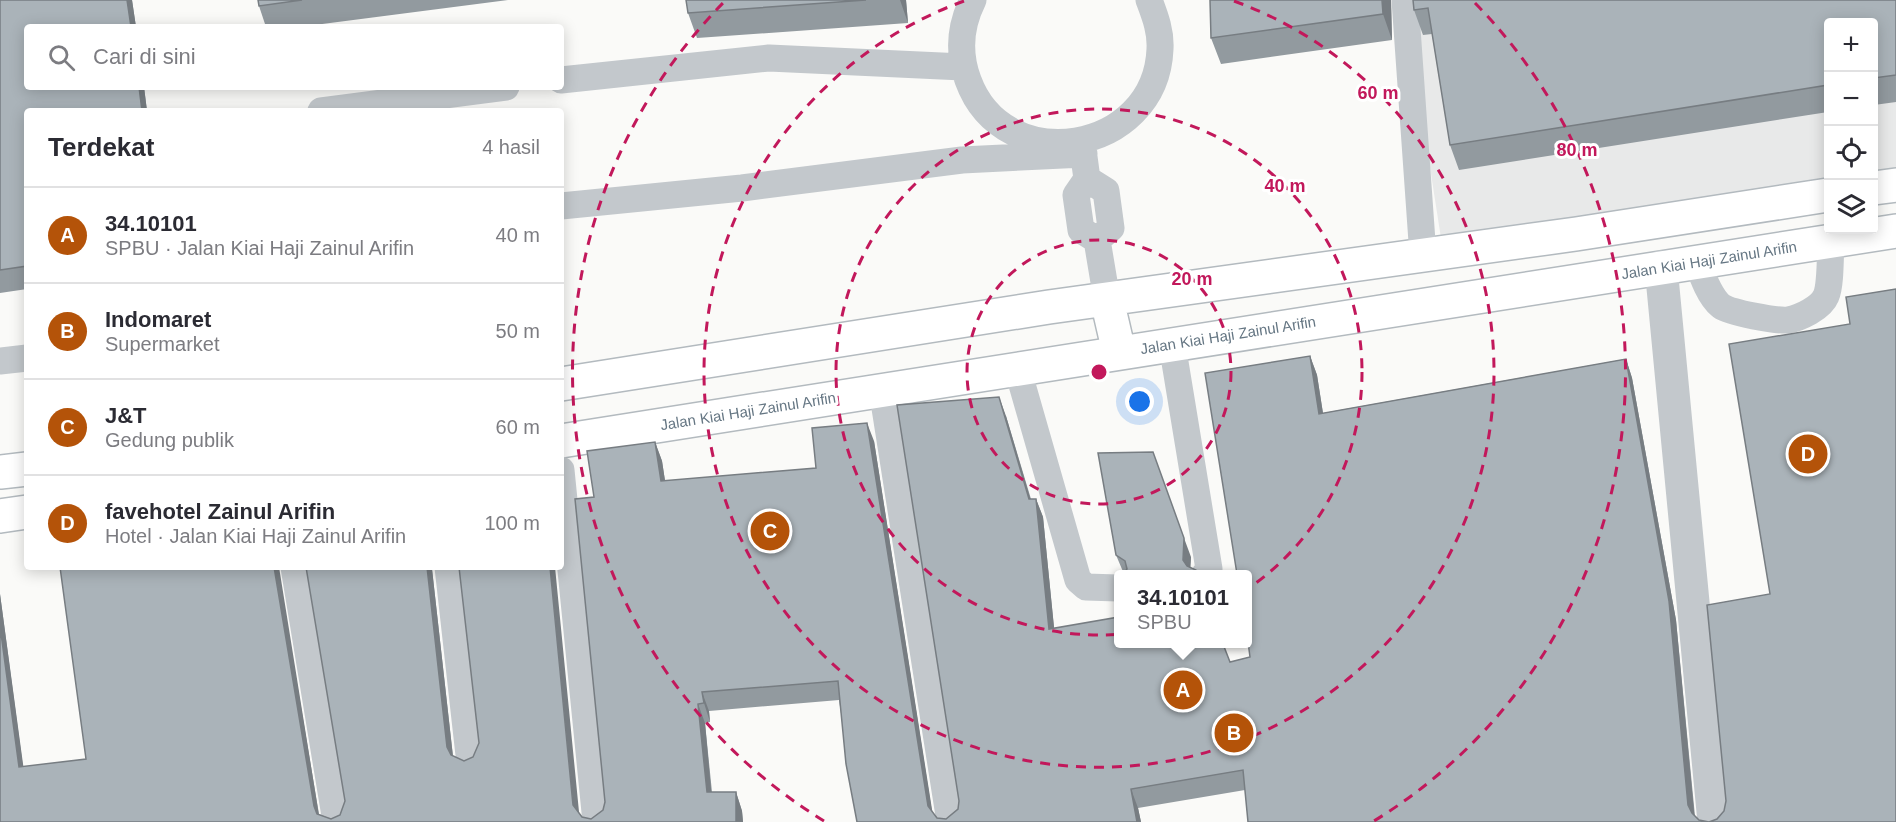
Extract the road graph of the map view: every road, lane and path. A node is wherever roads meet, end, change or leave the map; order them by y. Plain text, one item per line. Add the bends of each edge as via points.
1 (1405, 0) edge
2 (1151, 3) edge
3 (966, 5) edge
4 (963, 67) junction
5 (564, 80) edge
6 (483, 90) edge
7 (344, 108) edge
8 (1084, 158) junction
9 (1896, 185) edge
10 (1878, 187) edge
11 (1824, 196) edge
12 (564, 206) edge
13 (1896, 231) edge
14 (1831, 241) junction
15 (1423, 256) junction
16 (1697, 261) junction
17 (1661, 267) junction
18 (1107, 300) junction
19 (1172, 344) junction
20 (1119, 352) junction
21 (24, 358) edge
22 (0, 362) edge
23 (1017, 368) junction
24 (564, 384) edge
25 (882, 389) junction
26 (564, 441) edge
27 (24, 469) edge
28 (0, 472) edge
29 (564, 500) edge
30 (24, 512) edge
31 (0, 516) edge
32 (294, 570) edge
33 (448, 570) edge
34 (1209, 570) edge
35 (1114, 588) edge
36 (470, 764) edge
37 (336, 822) edge
38 (596, 822) edge
39 (950, 822) edge
40 (1714, 822) edge

1 - 15 lane
2 - 8 lane via 1160,49 1156,75 1145,98
3 - 4 lane via 961,40
4 - 5 lane via 769,58
4 - 8 lane via 972,91 987,112 1013,132 1030,140 1056,144
6 - 7 lane
8 - 12 lane via 962,160
8 - 18 lane via 1076,195 1081,230 1097,240
9 - 10 main road
11 - 15 main road
13 - 14 main road, Jalan Kiai Haji Zainul Arifin
14 - 16 main road, Jalan Kiai Haji Zainul Arifin
14 - 16 lane via 1826,295 1818,306 1787,320 1743,314 1721,306 1702,278
15 - 18 main road
16 - 17 main road, Jalan Kiai Haji Zainul Arifin
17 - 19 main road, Jalan Kiai Haji Zainul Arifin
17 - 40 street
18 - 20 main road
18 - 24 main road
19 - 20 main road, Jalan Kiai Haji Zainul Arifin
19 - 34 lane
20 - 23 main road, Jalan Kiai Haji Zainul Arifin
21 - 22 lane
23 - 25 main road, Jalan Kiai Haji Zainul Arifin
23 - 35 lane via 1078,580 1086,587
25 - 26 main road, Jalan Kiai Haji Zainul Arifin
25 - 39 lane
27 - 28 main road
29 - 38 lane
30 - 31 main road
32 - 37 lane
33 - 36 lane

